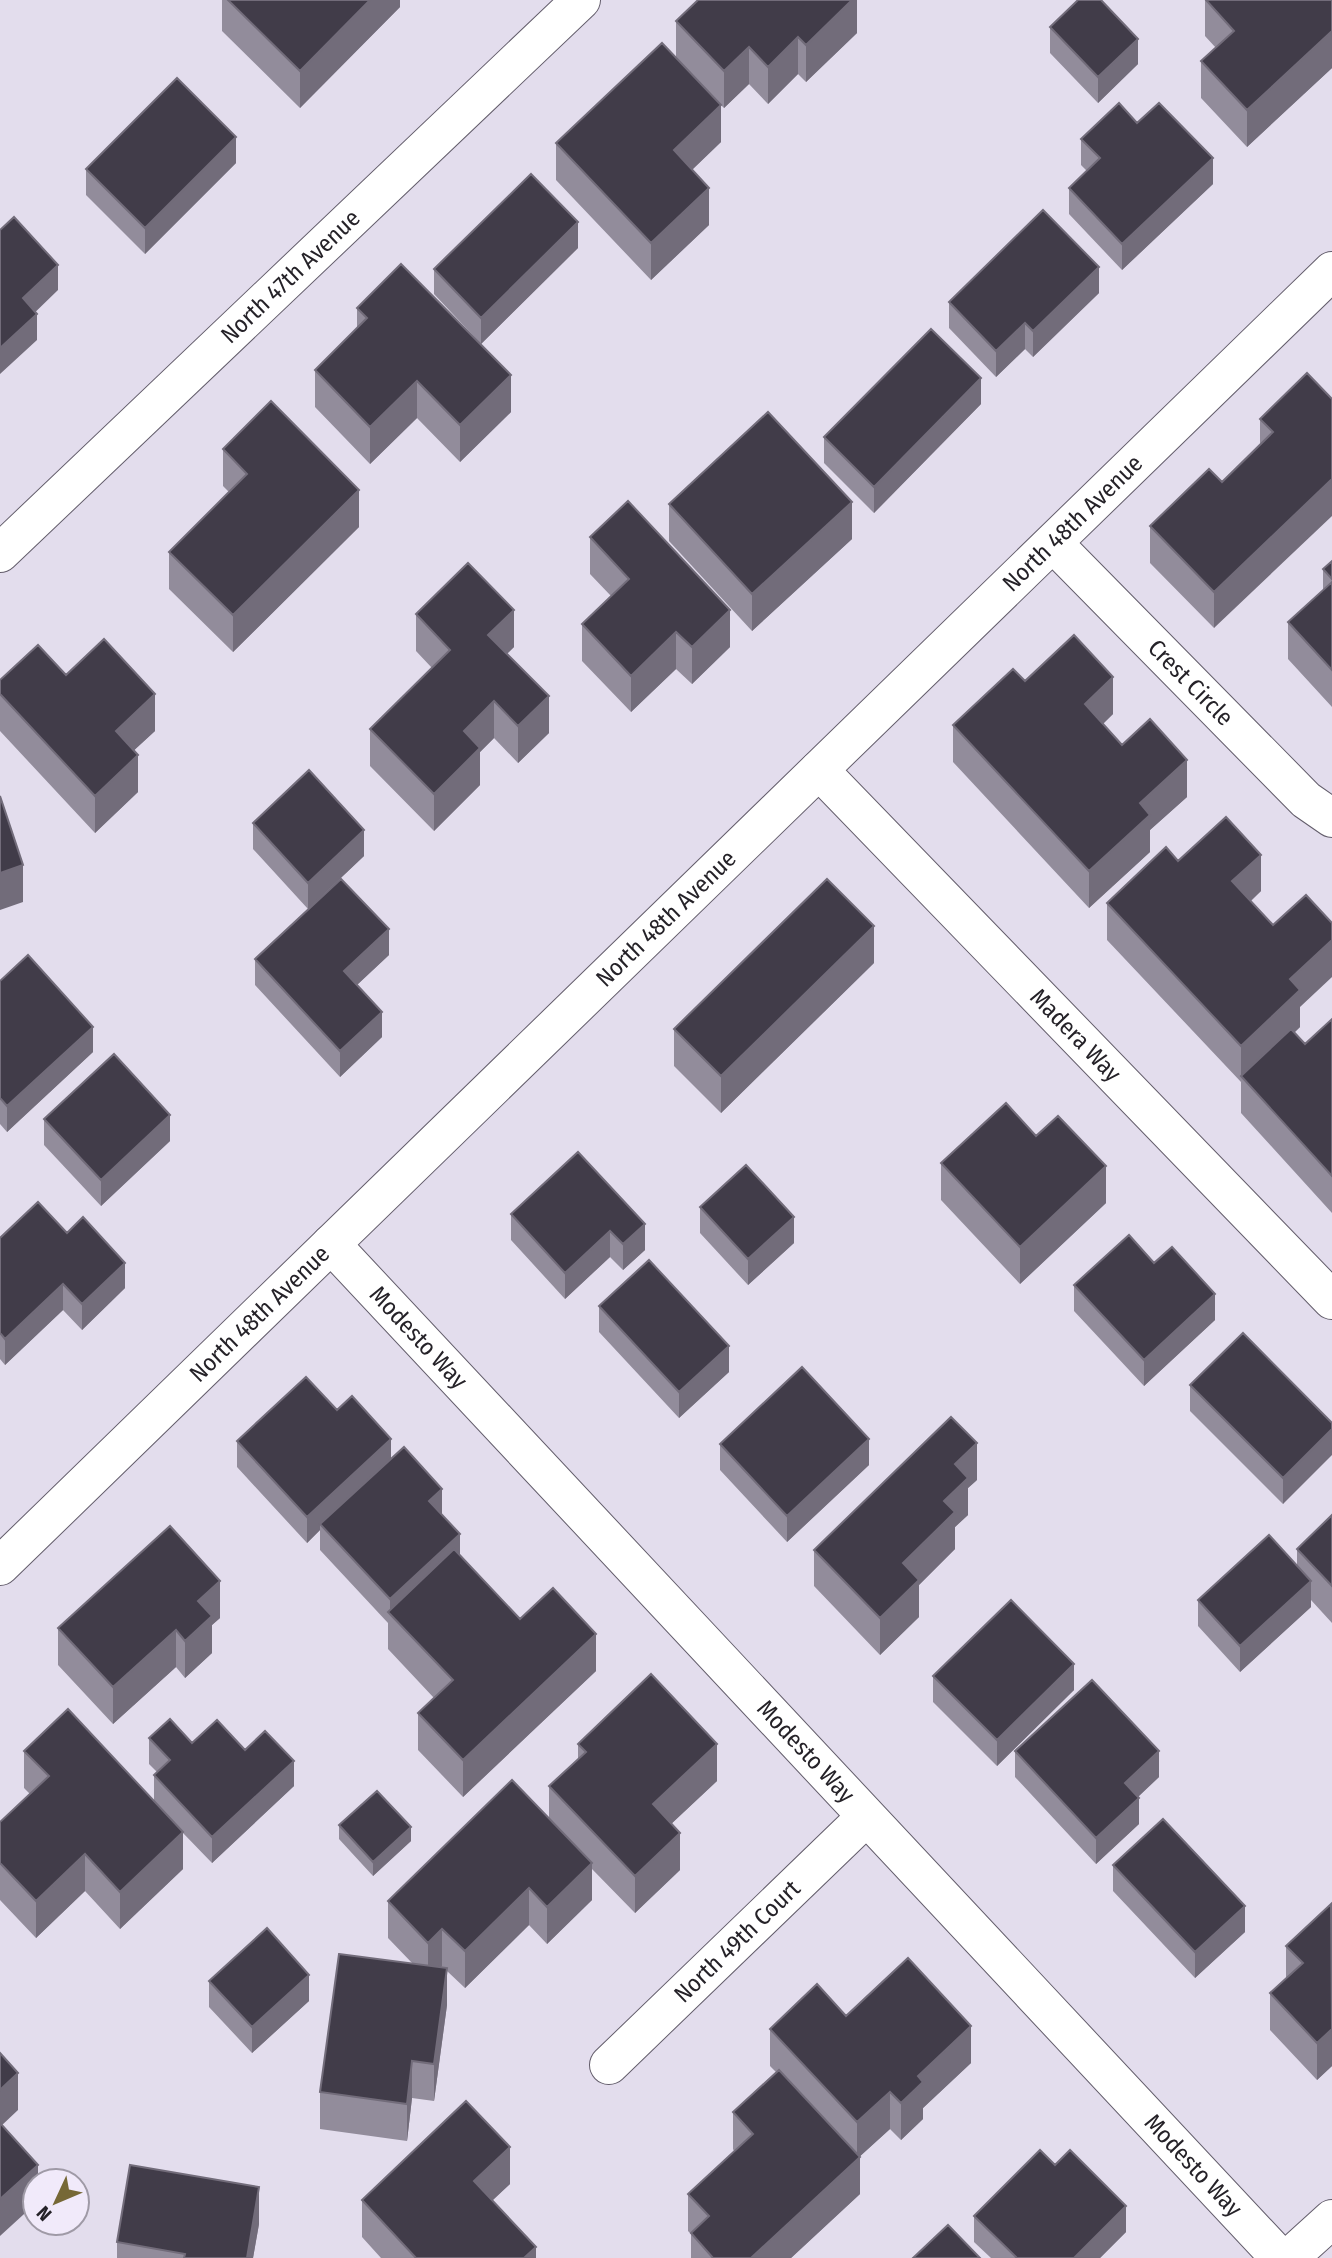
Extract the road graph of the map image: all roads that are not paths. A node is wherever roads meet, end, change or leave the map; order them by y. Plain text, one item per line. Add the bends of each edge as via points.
1 (581, 0) edge
2 (1332, 271) edge
3 (1053, 543) junction
4 (0, 553) edge
5 (819, 770) junction
6 (1332, 818) edge
7 (331, 1244) junction
8 (1332, 1300) edge
9 (0, 1566) edge
10 (866, 1817) junction
11 (609, 2065) dead end
12 (1332, 2219) edge
13 (1280, 2258) edge
14 (1289, 2258) edge

1 - 4 street, North 47th Avenue
2 - 3 street, North 48th Avenue
3 - 5 street, North 48th Avenue
3 - 6 street, Crest Circle via 1306,800
5 - 7 street, North 48th Avenue
5 - 8 street, Madera Way
7 - 9 street, North 48th Avenue
7 - 10 street, Modesto Way
10 - 11 street, North 49th Court
10 - 13 street, Modesto Way
12 - 14 street

